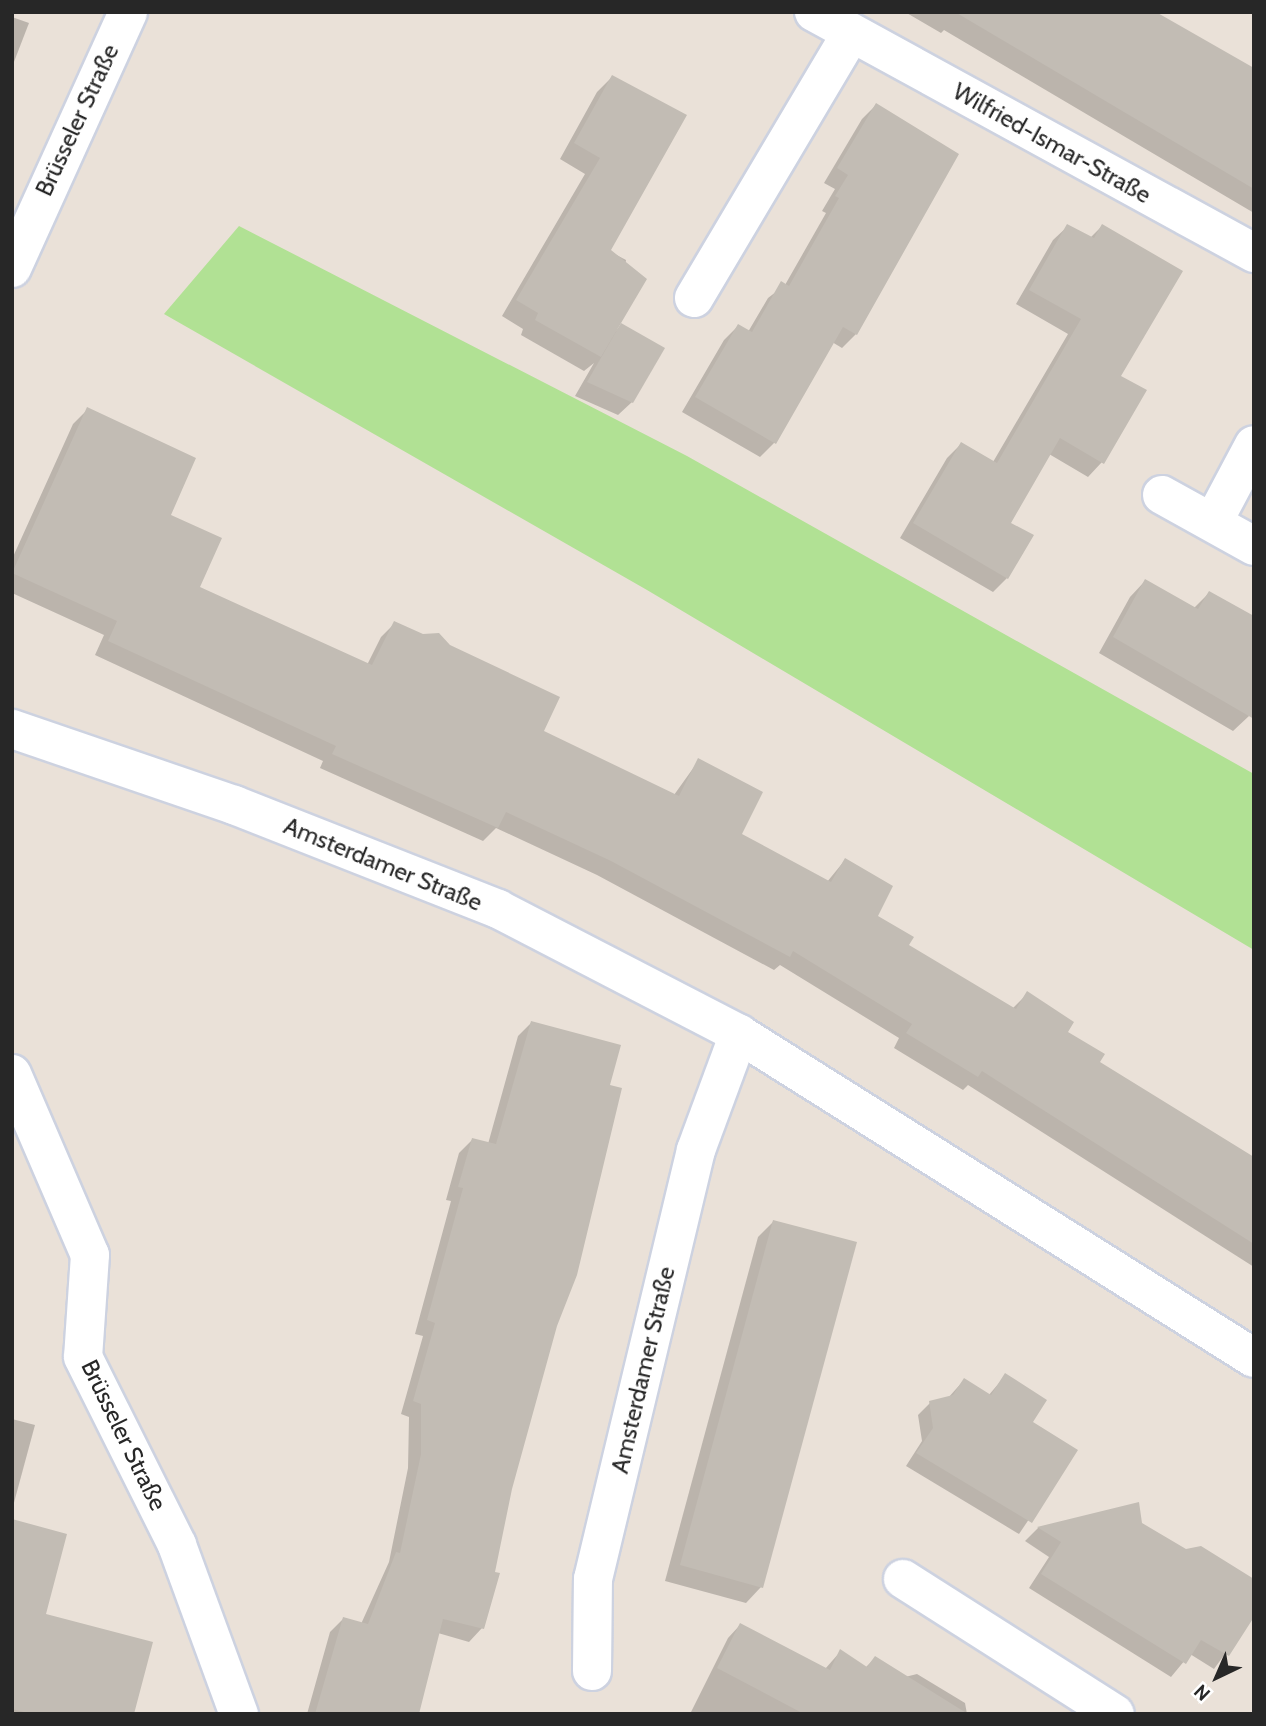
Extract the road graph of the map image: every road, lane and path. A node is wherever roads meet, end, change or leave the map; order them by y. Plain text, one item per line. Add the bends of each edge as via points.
1 (128, 12) edge
2 (826, 18) edge
3 (1254, 253) edge
4 (12, 268) edge
5 (694, 299) dead end
6 (1254, 445) edge
7 (1162, 495) dead end
8 (1213, 522) junction
9 (1254, 546) edge
10 (12, 729) edge
11 (739, 1034) junction
12 (12, 1074) edge
13 (1254, 1358) edge
14 (903, 1579) dead end
15 (592, 1671) dead end
16 (239, 1714) edge
17 (1115, 1714) edge

1 - 4 street, Brüsseler Straße
2 - 3 street, Wilfried-Ismar-Straße
2 - 5 street, Wilfried-Ismar-Straße
6 - 8 street
7 - 8 street
8 - 9 street
10 - 11 street, Amsterdamer Straße via 234,805 498,909
11 - 13 street, Amsterdamer Straße
11 - 15 street, Amsterdamer Straße via 696,1150 593,1579
12 - 16 street, Brüsseler Straße via 90,1255 83,1357 177,1545
14 - 17 street

